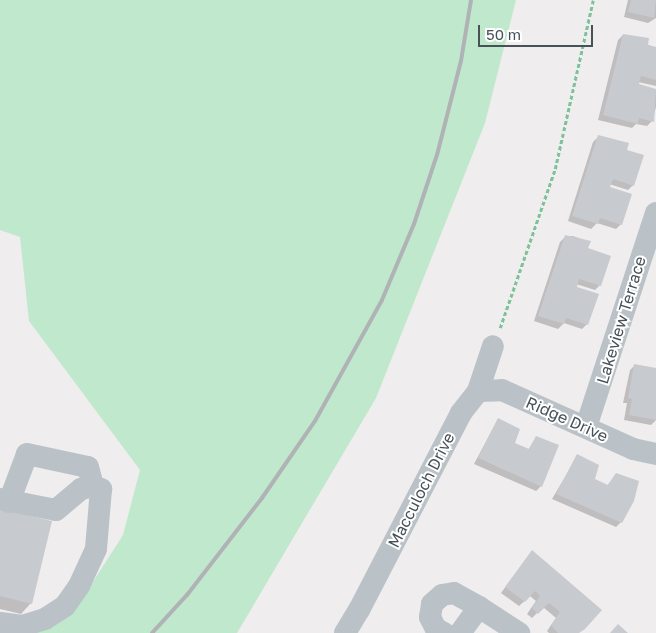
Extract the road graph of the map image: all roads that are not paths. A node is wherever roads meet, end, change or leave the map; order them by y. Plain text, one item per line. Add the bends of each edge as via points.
1 (656, 213) edge
2 (493, 346) road end
3 (478, 392) junction
4 (586, 427) junction
5 (656, 454) edge
6 (93, 486) junction
7 (4, 500) edge
8 (479, 607) junction
9 (0, 623) edge
10 (344, 633) edge
11 (444, 633) edge
12 (460, 633) edge
13 (519, 633) edge

1 - 4 street, Lakeview Terrace
2 - 3 street, Macculoch Drive
3 - 4 street, Ridge Drive via 502,390
3 - 10 street, Macculoch Drive via 461,413
4 - 5 street, Ridge Drive via 633,449
6 - 7 street via 81,489 56,510
6 - 7 street via 88,467 27,454
6 - 9 street via 101,489 96,549 79,586 64,606 45,619 22,626
8 - 11 street via 454,593 442,595 432,604 430,617 436,629
8 - 12 street
8 - 13 street

